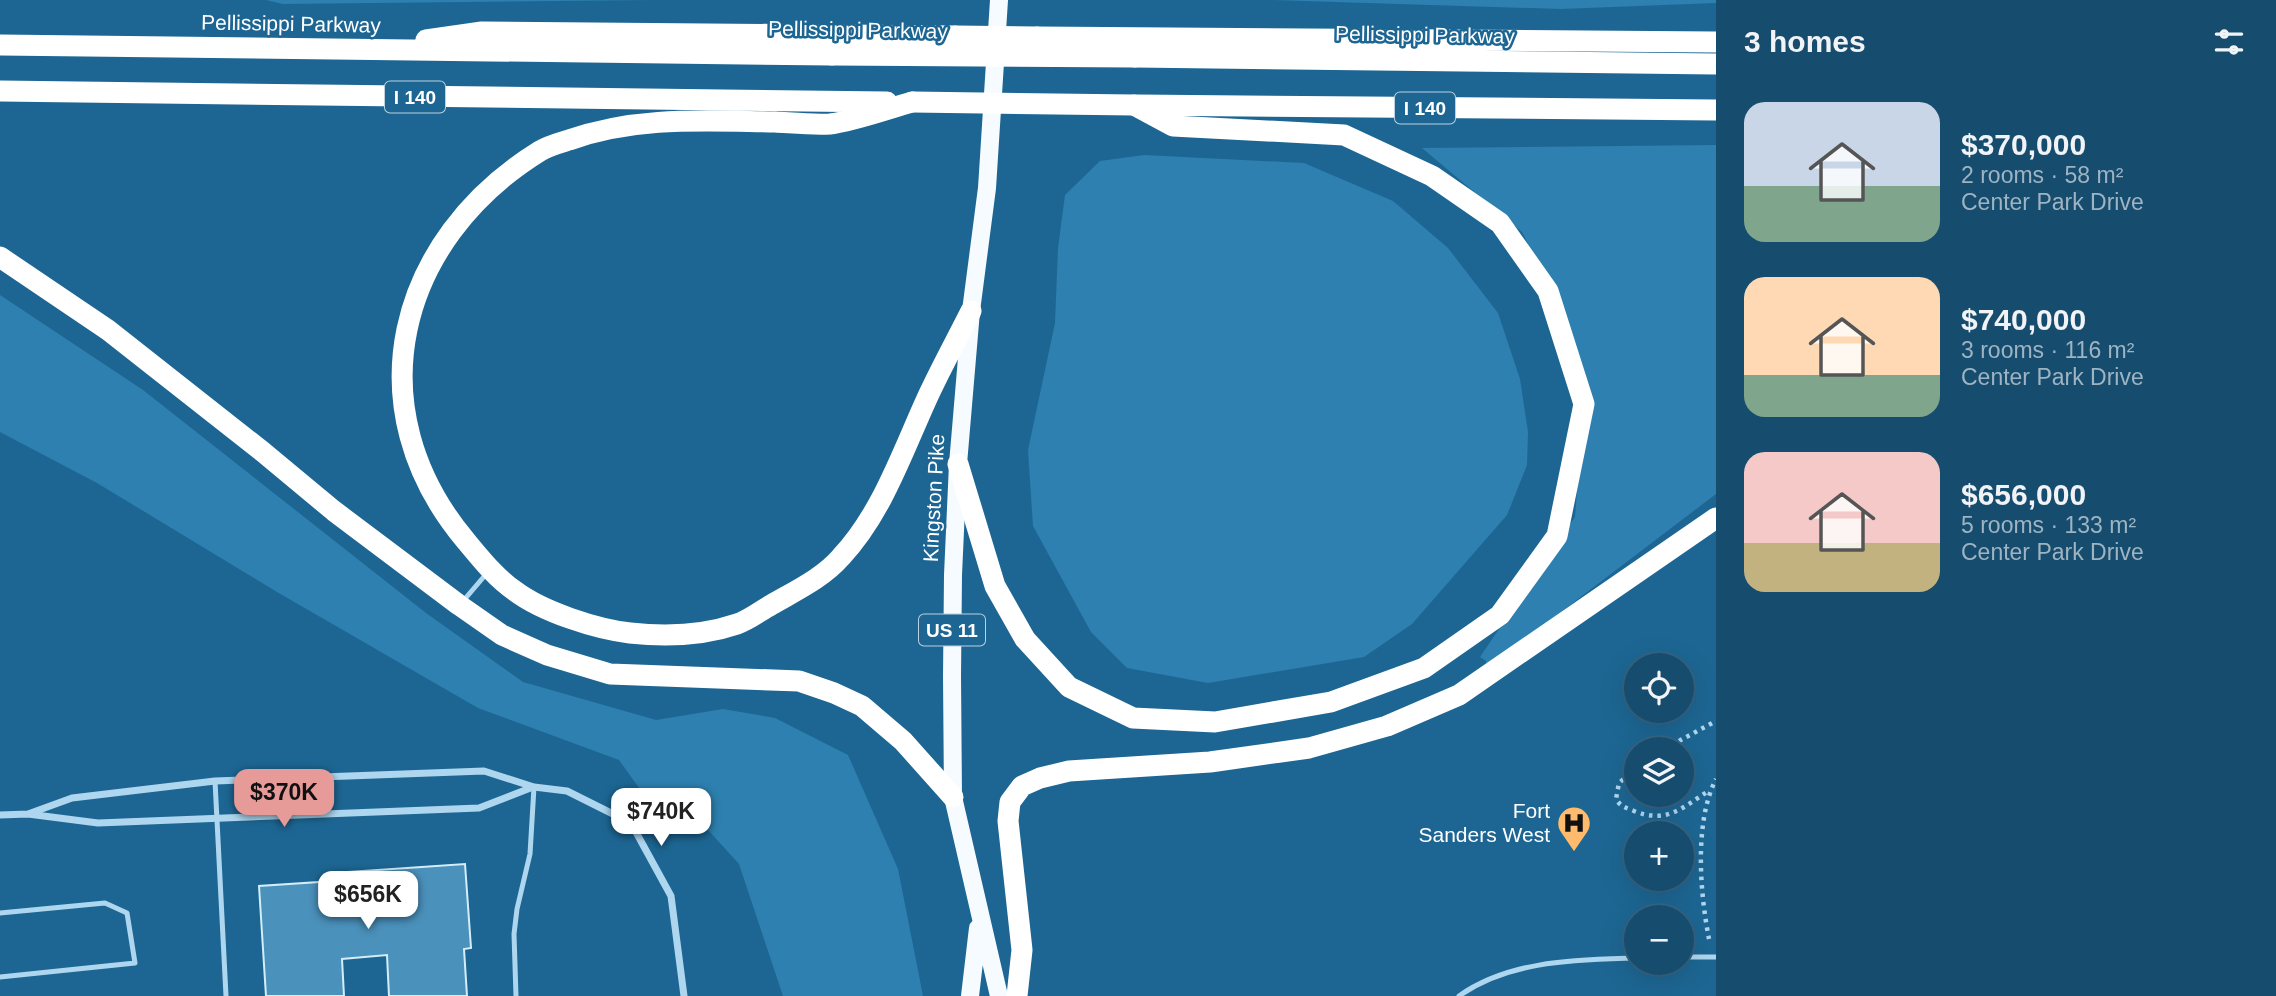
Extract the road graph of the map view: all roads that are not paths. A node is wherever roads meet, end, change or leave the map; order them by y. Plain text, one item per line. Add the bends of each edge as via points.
1 (999, 0) edge
2 (1716, 42) edge
3 (0, 45) edge
4 (347, 50) junction
5 (1716, 64) edge
6 (0, 91) edge
7 (912, 102) junction
8 (1134, 105) junction
9 (1716, 110) edge
10 (0, 257) edge
11 (971, 312) junction
12 (958, 464) junction
13 (1716, 518) edge
14 (490, 569) junction
15 (459, 605) junction
16 (215, 781) junction
17 (534, 787) junction
18 (953, 797) junction
19 (28, 814) junction
20 (0, 815) edge
21 (217, 818) junction
22 (0, 913) edge
23 (980, 914) junction
24 (1694, 957) edge
25 (1716, 957) edge
26 (1624, 958) edge
27 (0, 977) edge
28 (226, 996) edge
29 (516, 996) edge
30 (684, 996) edge
31 (970, 996) edge
32 (999, 996) edge
33 (1017, 996) edge
34 (1459, 996) edge

1 - 11 main road, Kingston Pike / US 11 via 987,188
2 - 4 highway, bridge via 482,32
3 - 4 highway, Pellissippi Parkway / I 140
4 - 5 highway, Pellissippi Parkway / I 140, bridge
6 - 7 highway, I 140
7 - 8 highway, I 140, bridge
7 - 14 highway via 831,124 669,120 597,130 543,149 479,199 448,234 413,307 402,365 402,395 413,453 427,484 451,524
8 - 9 highway, I 140
8 - 12 highway via 1173,126 1344,135 1432,176 1500,223 1548,291 1584,404 1557,536 1500,615 1424,667 1331,702 1215,722 1133,718 1069,687 1025,639 995,586
10 - 15 highway via 108,330
11 - 12 main road, Kingston Pike / US 11
11 - 14 highway via 868,525 839,561 740,623 692,635 609,630 563,616 516,592
12 - 18 main road, Kingston Pike / US 11
13 - 33 highway via 1459,695 1387,726 1309,748 1210,762 1069,771 1022,786 1010,802 1008,821 1023,950
14 - 15 lane
15 - 18 highway via 502,635 547,655 610,674 799,681 834,693 862,706 903,741
16 - 17 street via 484,771
16 - 19 street via 72,798
16 - 21 lane
17 - 21 street via 479,808
17 - 29 lane via 530,854 514,934
17 - 30 street via 566,791 631,822 671,896
18 - 23 main road, Kingston Pike / US 11
19 - 20 street
19 - 21 street via 98,823
21 - 28 lane
22 - 27 lane via 105,903 127,913 135,963
23 - 31 main road
23 - 32 main road, Kingston Pike / US 11
24 - 25 lane
26 - 34 lane via 1566,961 1493,976

